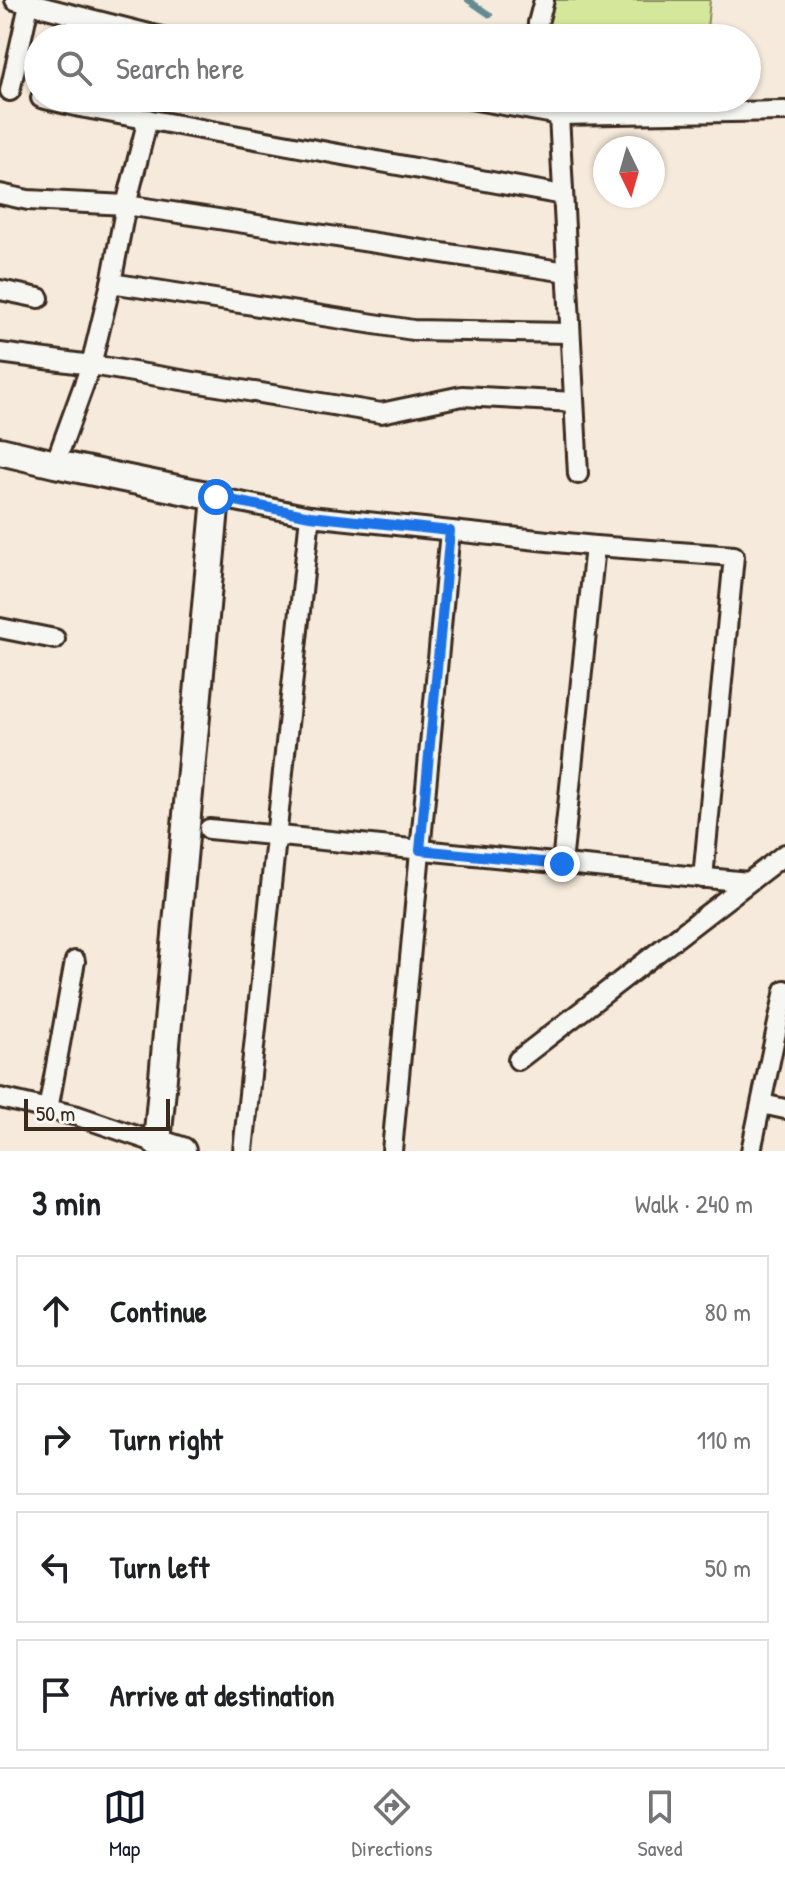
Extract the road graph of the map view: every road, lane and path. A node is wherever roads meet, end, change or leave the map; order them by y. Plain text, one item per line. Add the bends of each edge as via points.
1 (544, 0) edge
2 (25, 1) edge
3 (112, 24) edge
4 (538, 24) edge
5 (5, 90) edge
6 (761, 111) edge
7 (785, 111) edge
8 (112, 112) edge
9 (552, 112) edge
10 (728, 112) edge
11 (559, 115) junction
12 (148, 119) junction
13 (0, 194) edge
14 (563, 195) junction
15 (126, 205) junction
16 (567, 272) junction
17 (111, 283) junction
18 (0, 290) edge
19 (39, 298) dead end
20 (570, 333) junction
21 (0, 353) edge
22 (91, 365) junction
23 (574, 402) junction
24 (0, 451) edge
25 (55, 464) junction
26 (578, 474) dead end
27 (216, 497) junction
28 (310, 516) junction
29 (450, 531) junction
30 (595, 546) junction
31 (0, 628) edge
32 (55, 639) dead end
33 (209, 829) dead end
34 (277, 836) junction
35 (420, 850) junction
36 (785, 854) edge
37 (562, 864) junction
38 (703, 878) junction
39 (748, 882) junction
40 (75, 961) dead end
41 (785, 990) edge
42 (518, 1060) dead end
43 (0, 1098) edge
44 (762, 1104) junction
45 (785, 1109) edge
46 (48, 1110) junction
47 (151, 1145) edge
48 (243, 1151) edge
49 (392, 1151) edge
50 (751, 1151) edge

1 - 4 street
2 - 3 street
2 - 5 street
6 - 7 street
8 - 12 street
9 - 11 street
10 - 11 street
11 - 14 street
12 - 14 street
12 - 15 street
13 - 15 street
14 - 16 street
15 - 16 street
15 - 17 street
16 - 20 street
17 - 20 street via 413,330
17 - 22 street
18 - 19 street
20 - 23 street
21 - 22 street
22 - 23 street via 381,413 462,396
22 - 25 street
23 - 26 street
24 - 25 main road
25 - 27 main road
27 - 28 street
27 - 47 main road
28 - 29 street
28 - 34 street
29 - 30 street
29 - 35 street
30 - 37 street
30 - 38 street via 734,556
31 - 32 street
33 - 34 street
34 - 35 street
34 - 48 street
35 - 37 street
35 - 49 street
36 - 39 street
37 - 38 street
38 - 39 street
39 - 42 street
40 - 46 street
41 - 44 street
43 - 46 street
44 - 45 street
44 - 50 street
46 - 47 street

